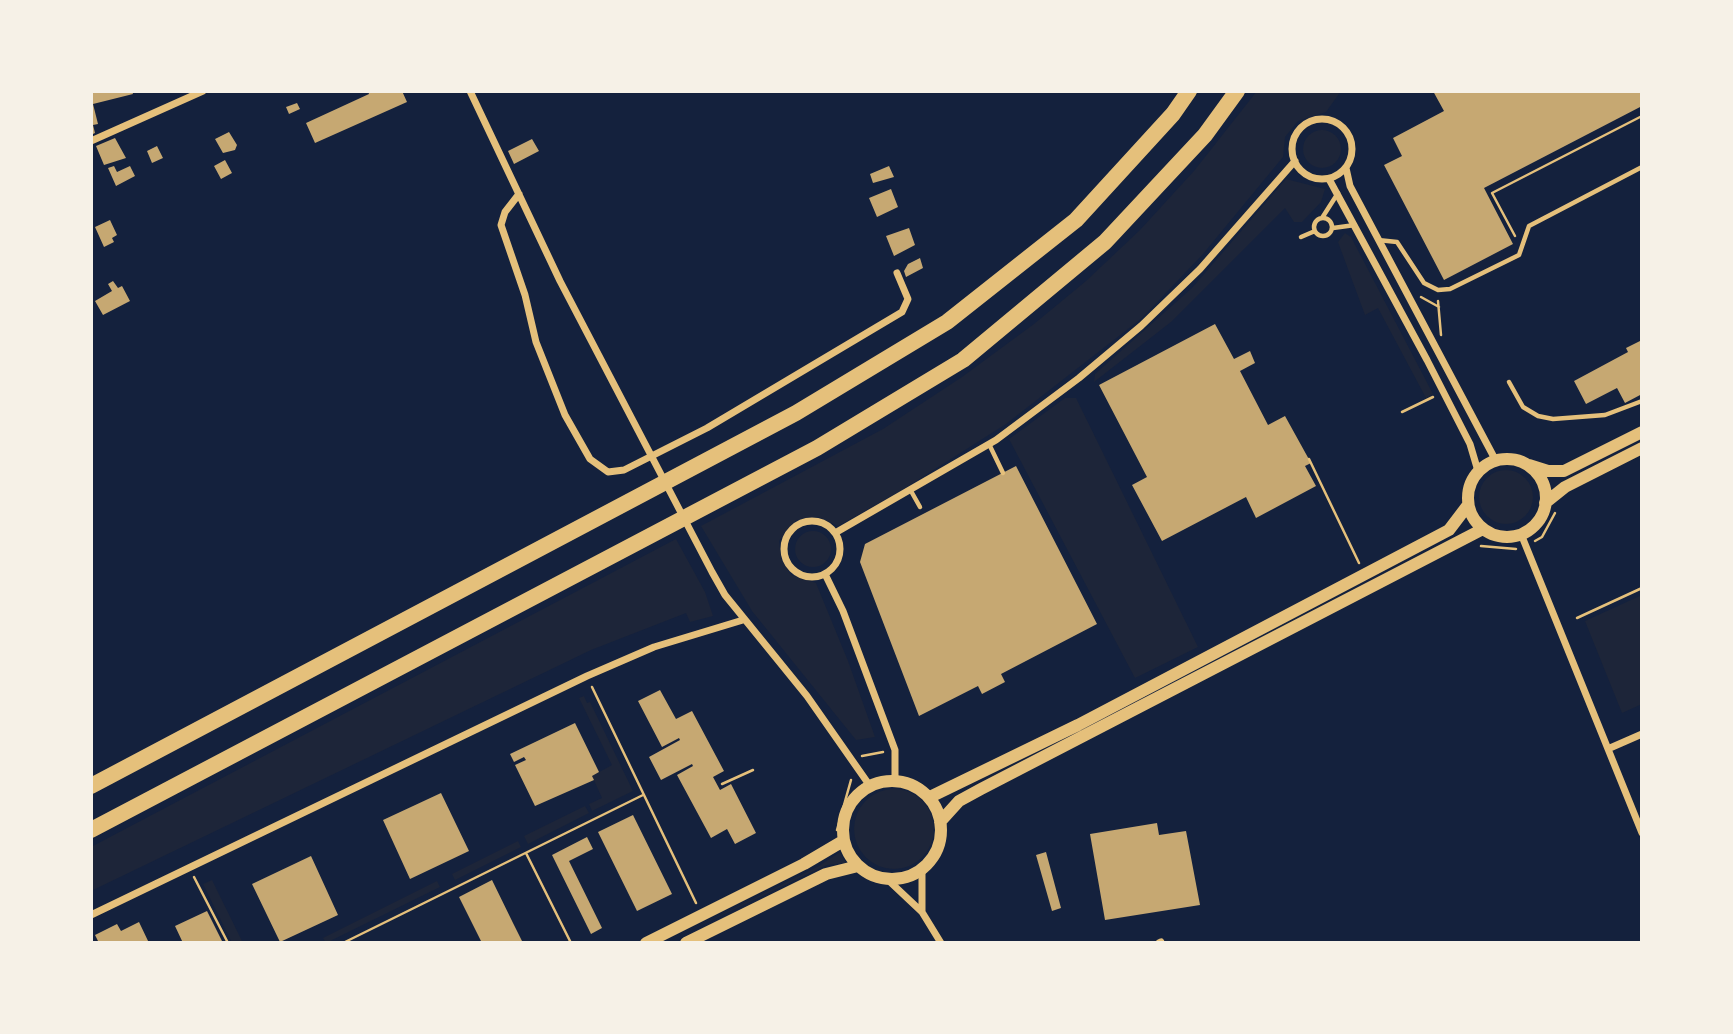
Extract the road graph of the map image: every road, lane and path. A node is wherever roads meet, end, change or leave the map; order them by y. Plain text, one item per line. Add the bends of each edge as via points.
1 (203, 91) edge
2 (470, 91) edge
3 (1189, 91) edge
4 (1237, 91) edge
5 (1642, 116) edge
6 (91, 141) edge
7 (1295, 162) junction
8 (1642, 167) edge
9 (1346, 168) junction
10 (1329, 179) junction
11 (1338, 192) junction
12 (519, 194) junction
13 (1322, 218) junction
14 (1355, 225) junction
15 (1333, 228) junction
16 (1315, 231) junction
17 (1301, 237) dead end
18 (1378, 240) junction
19 (1516, 241) dead end
20 (897, 272) dead end
21 (1438, 290) junction
22 (1416, 294) dead end
23 (1439, 307) junction
24 (1439, 337) dead end
25 (1509, 382) dead end
26 (1436, 395) dead end
27 (1642, 401) edge
28 (1402, 412) dead end
29 (1642, 432) edge
30 (989, 444) junction
31 (1642, 448) edge
32 (1309, 459) dead end
33 (1496, 461) junction
34 (1522, 463) junction
35 (1478, 471) junction
36 (1003, 472) dead end
37 (911, 491) junction
38 (1545, 503) junction
39 (1468, 505) junction
40 (920, 507) dead end
41 (1483, 529) junction
42 (835, 533) junction
43 (1521, 534) junction
44 (1360, 566) dead end
45 (825, 574) junction
46 (1642, 588) edge
47 (1577, 618) dead end
48 (743, 620) junction
49 (592, 687) dead end
50 (1642, 734) edge
51 (894, 748) junction
52 (1609, 748) junction
53 (855, 761) junction
54 (753, 770) dead end
55 (895, 782) junction
56 (722, 784) dead end
57 (91, 786) edge
58 (870, 786) junction
59 (643, 795) junction
60 (930, 797) junction
61 (940, 822) junction
62 (91, 830) edge
63 (1642, 833) edge
64 (843, 841) junction
65 (526, 853) junction
66 (858, 866) junction
67 (922, 870) junction
68 (194, 877) dead end
69 (887, 879) junction
70 (922, 912) junction
71 (91, 915) edge
72 (702, 915) junction
73 (228, 943) edge
74 (343, 943) edge
75 (571, 943) edge
76 (646, 943) edge
77 (685, 943) edge
78 (941, 943) edge

1 - 6 street
2 - 12 street
3 - 57 highway via 1076,220 947,322 796,413
4 - 62 highway via 1205,135 1105,242 963,360 817,448
5 - 19 path via 1492,193
7 - 9 street via 1292,145 1298,131 1312,121 1328,120 1342,126 1351,139 1352,154
7 - 10 street via 1307,175
7 - 30 street via 1200,269 1141,326
8 - 21 lane via 1529,226 1519,254 1450,289
9 - 10 street
9 - 18 street via 1350,186
10 - 11 street
11 - 13 lane
11 - 14 street
12 - 20 street via 501,225 536,342 565,415 590,459 608,472 624,470 707,428 902,312 908,299
12 - 48 street via 639,435 712,572
13 - 15 lane via 1330,220
13 - 16 lane via 1315,222
14 - 15 lane
14 - 35 street via 1470,444
15 - 16 lane via 1326,236
16 - 17 lane
18 - 21 lane via 1397,242 1419,279
18 - 33 street
21 - 23 path
22 - 23 path
23 - 24 path via 1443,334
25 - 27 lane via 1523,407 1553,419 1605,415
26 - 28 path
29 - 34 main road via 1564,471
30 - 36 lane
30 - 37 street
31 - 38 main road via 1565,486
32 - 44 path
33 - 34 main road
33 - 35 main road
34 - 38 main road via 1544,485
35 - 39 main road via 1468,491
37 - 40 lane
37 - 42 street
38 - 43 main road via 1536,523
39 - 41 main road
39 - 60 main road via 1449,530 1088,720
41 - 43 main road via 1501,537
41 - 61 main road via 970,795
42 - 45 street via 841,551
42 - 45 street via 824,523 809,521 786,539 787,561 797,572 811,577
43 - 52 street
45 - 51 street via 844,611
46 - 47 path
48 - 53 street
48 - 71 street via 654,647 587,676
49 - 59 path
50 - 52 street
51 - 53 path
51 - 55 street
52 - 63 street
53 - 58 street
54 - 56 path
55 - 58 main road
55 - 60 main road
58 - 64 main road via 848,809
59 - 65 path
59 - 72 path
60 - 61 main road
61 - 67 main road via 936,851
64 - 66 main road
64 - 72 main road
65 - 74 path
65 - 75 path
66 - 69 main road
66 - 77 main road via 826,874
67 - 69 main road
67 - 70 street
68 - 73 path
69 - 70 street
70 - 78 street
72 - 76 main road

